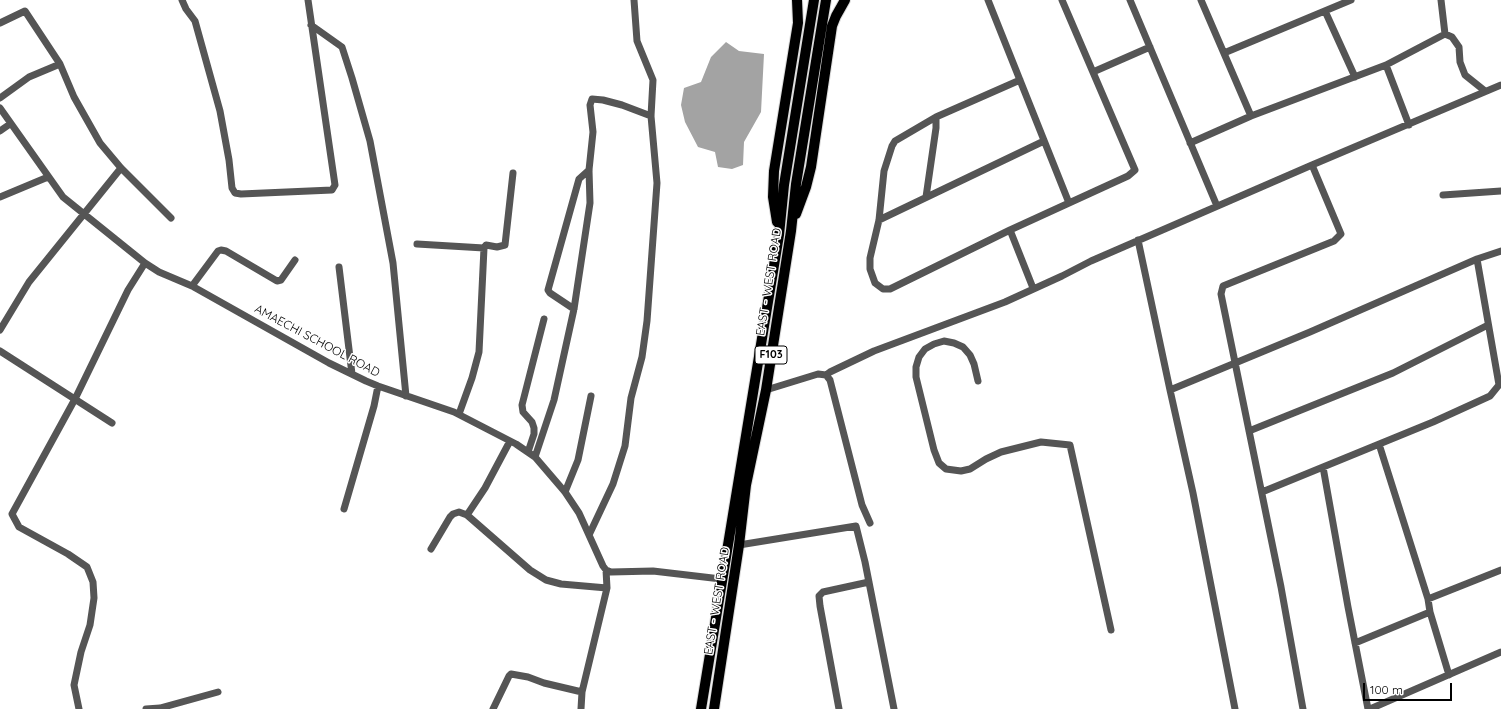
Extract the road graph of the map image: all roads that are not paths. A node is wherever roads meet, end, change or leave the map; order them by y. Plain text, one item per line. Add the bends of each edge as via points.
1 (182, 0) edge
2 (308, 0) edge
3 (634, 0) edge
4 (797, 0) edge
5 (814, 0) edge
6 (826, 0) edge
7 (845, 0) edge
8 (988, 0) edge
9 (1062, 0) edge
10 (1130, 0) edge
11 (1201, 0) edge
12 (1351, 0) edge
13 (1441, 0) edge
14 (1325, 11) junction
15 (1, 20) edge
16 (311, 25) junction
17 (1445, 34) junction
18 (1150, 47) junction
19 (1224, 53) junction
20 (60, 64) junction
21 (1386, 65) junction
22 (1093, 72) junction
23 (1355, 77) junction
24 (1020, 80) junction
25 (1501, 84) edge
26 (1484, 91) junction
27 (0, 98) edge
28 (0, 108) edge
29 (652, 116) junction
30 (1251, 116) junction
31 (936, 117) junction
32 (10, 124) junction
33 (1409, 125) junction
34 (0, 131) edge
35 (1044, 141) junction
36 (1190, 143) junction
37 (1312, 165) junction
38 (121, 168) junction
39 (589, 170) junction
40 (513, 173) dead end
41 (48, 177) junction
42 (1501, 191) edge
43 (1443, 195) dead end
44 (0, 197) edge
45 (926, 197) junction
46 (1069, 203) junction
47 (1217, 206) junction
48 (84, 214) junction
49 (171, 218) dead end
50 (879, 220) junction
51 (1010, 230) junction
52 (790, 231) junction
53 (779, 235) junction
54 (1138, 240) junction
55 (417, 244) dead end
56 (484, 248) junction
57 (1501, 251) edge
58 (1477, 259) junction
59 (295, 260) dead end
60 (145, 263) junction
61 (339, 267) dead end
62 (192, 286) junction
63 (1033, 288) junction
64 (574, 309) junction
65 (544, 319) dead end
66 (1488, 325) junction
67 (0, 330) edge
68 (0, 351) edge
69 (1235, 363) junction
70 (352, 374) junction
71 (826, 375) junction
72 (978, 381) dead end
73 (378, 386) junction
74 (766, 390) junction
75 (1170, 390) junction
76 (406, 396) junction
77 (591, 396) dead end
78 (75, 399) junction
79 (459, 414) junction
80 (112, 423) dead end
81 (1249, 431) junction
82 (510, 441) junction
83 (1379, 444) junction
84 (528, 452) junction
85 (535, 457) junction
86 (1323, 467) junction
87 (565, 492) junction
88 (1262, 492) junction
89 (344, 509) dead end
90 (467, 515) junction
91 (870, 523) dead end
92 (589, 534) junction
93 (739, 545) junction
94 (431, 549) dead end
95 (606, 570) junction
96 (1501, 570) edge
97 (721, 579) junction
98 (869, 582) junction
99 (607, 588) junction
100 (1428, 598) junction
101 (1430, 612) junction
102 (1111, 630) dead end
103 (1355, 643) junction
104 (1501, 652) edge
105 (1449, 675) junction
106 (218, 692) dead end
107 (582, 692) junction
108 (79, 709) edge
109 (146, 709) edge
110 (493, 709) edge
111 (581, 709) edge
112 (701, 709) edge
113 (714, 709) edge
114 (839, 709) edge
115 (894, 709) edge
116 (1235, 709) edge
117 (1302, 709) edge
118 (1369, 709) edge

1 - 16 street via 195,21 210,74 220,111 232,188 235,193 332,190 335,185
2 - 16 street
3 - 29 street via 637,41 653,80
4 - 53 main road via 798,23 774,171 773,197
5 - 53 main road, EAST - WEST ROAD / F103 via 784,184
6 - 52 main road, EAST - WEST ROAD / F103
7 - 52 main road via 832,26 811,167
8 - 24 street
9 - 22 street
10 - 18 street
11 - 19 street
12 - 14 street
13 - 17 street
14 - 19 street
14 - 23 street
15 - 20 street via 25,11
16 - 76 street via 342,47 370,141 393,263
17 - 21 street
17 - 26 street via 1452,37 1459,47 1464,75
18 - 22 street
18 - 36 street
19 - 30 street
20 - 27 street via 34,74
20 - 38 street via 74,97 100,143
21 - 23 street
21 - 33 street
22 - 46 street via 1135,170 1128,176
23 - 30 street
24 - 31 street
24 - 35 street
25 - 26 street
26 - 33 street
28 - 32 street, AMAECHI SCHOOL ROAD
29 - 39 street via 622,105 592,99 590,105 594,132
29 - 92 street via 657,183 642,356 631,398 625,446 613,484
30 - 36 street
31 - 45 street
31 - 50 street via 892,146 884,171
32 - 34 street
32 - 41 street, AMAECHI SCHOOL ROAD
33 - 37 street
35 - 45 street
35 - 46 street
36 - 47 street
37 - 47 street
37 - 69 street via 1341,234 1334,241 1223,286 1221,294
38 - 48 street
38 - 49 street
39 - 64 street via 590,204
39 - 64 street via 579,179 548,290
40 - 56 street via 505,244 497,247 486,245
41 - 44 street
41 - 48 street, AMAECHI SCHOOL ROAD via 63,197
42 - 43 street
45 - 50 street
46 - 51 street
47 - 54 street
48 - 60 street, AMAECHI SCHOOL ROAD
48 - 67 street via 29,282
50 - 51 street via 870,269 875,283 883,289 890,290
51 - 63 street
52 - 74 main road, EAST - WEST ROAD / F103
53 - 97 main road, EAST - WEST ROAD / F103
54 - 63 street
54 - 75 street
55 - 56 street
56 - 79 street via 479,352
57 - 58 street
58 - 66 street
58 - 69 street
59 - 62 street via 278,281 221,250
60 - 62 street, AMAECHI SCHOOL ROAD
60 - 78 street via 128,290
61 - 70 street
62 - 70 street, AMAECHI SCHOOL ROAD
63 - 71 street via 1005,302 874,351
64 - 85 street via 554,400
65 - 84 street via 522,405 523,412 534,428
66 - 81 street via 1393,373
66 - 83 street via 1498,386 1490,396
68 - 78 street
69 - 75 street
69 - 81 street
70 - 73 street, AMAECHI SCHOOL ROAD
71 - 74 street via 818,374
71 - 91 street via 830,380 862,505
72 - 102 street via 970,355 954,343 944,341 934,344 925,349 919,357 916,377 939,463 946,469 961,472 996,454 1041,442 1070,445
73 - 76 street, AMAECHI SCHOOL ROAD
73 - 89 street
74 - 93 main road, EAST - WEST ROAD / F103 via 746,485
75 - 116 street
76 - 79 street, AMAECHI SCHOOL ROAD
77 - 87 street via 578,460
78 - 80 street
78 - 108 street via 12,514 19,527 86,567 93,582 94,598 90,625 74,685
79 - 82 street, AMAECHI SCHOOL ROAD
81 - 88 street
82 - 84 street, AMAECHI SCHOOL ROAD
82 - 90 street
83 - 86 street
83 - 100 street
84 - 85 street, AMAECHI SCHOOL ROAD
85 - 87 street, AMAECHI SCHOOL ROAD
86 - 88 street
86 - 103 street
87 - 92 street, AMAECHI SCHOOL ROAD
88 - 117 street
90 - 94 street via 459,512 452,514
90 - 99 street via 530,570 546,580 561,584
92 - 95 street, AMAECHI SCHOOL ROAD
93 - 98 street via 856,526
93 - 113 main road, EAST - WEST ROAD / F103
95 - 97 street via 653,571
95 - 99 street
96 - 100 street
97 - 112 main road, EAST - WEST ROAD / F103
98 - 114 street via 823,592 820,596
98 - 115 street
99 - 107 street
100 - 101 street
101 - 103 street
101 - 105 street
103 - 118 street
104 - 105 street
105 - 118 street
106 - 109 street via 160,708
107 - 110 street via 511,674
107 - 111 street

